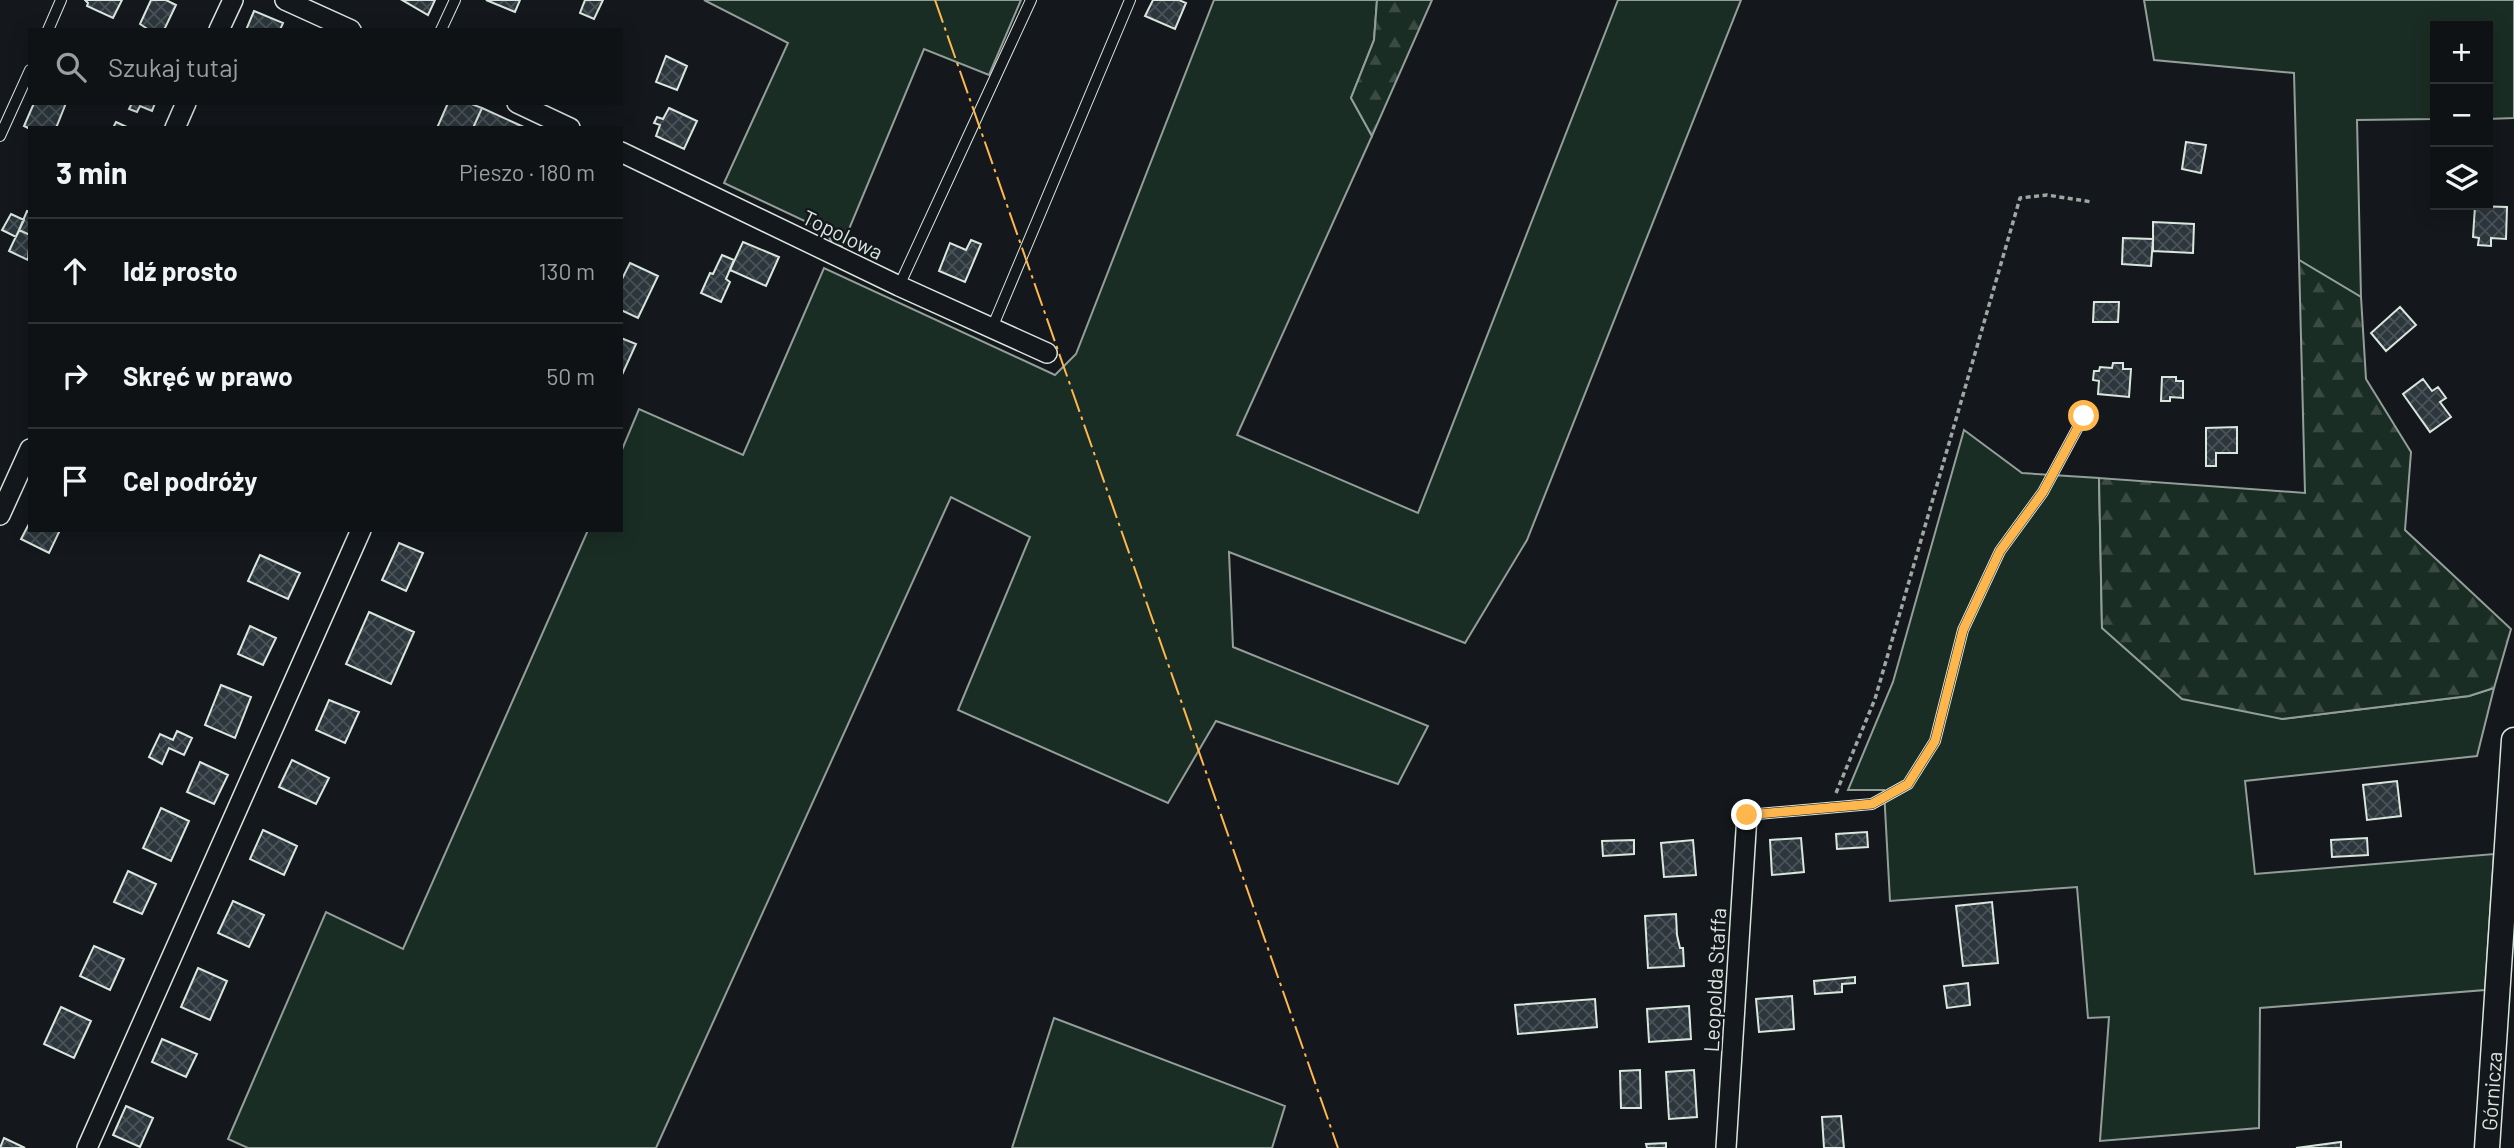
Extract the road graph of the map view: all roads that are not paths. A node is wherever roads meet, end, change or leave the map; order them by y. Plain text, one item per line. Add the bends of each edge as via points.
1 (61, 0) edge
2 (233, 0) edge
3 (285, 0) edge
4 (455, 0) edge
5 (1031, 0) edge
6 (1130, 0) edge
7 (49, 28) edge
8 (220, 28) edge
9 (347, 28) edge
10 (443, 28) edge
11 (28, 74) edge
12 (185, 105) edge
13 (520, 105) edge
14 (542, 122) edge
15 (176, 126) edge
16 (561, 126) edge
17 (0, 136) edge
18 (623, 153) edge
19 (899, 286) junction
20 (992, 328) junction
21 (1047, 353) dead end
22 (2084, 416) dead end
23 (28, 453) edge
24 (0, 515) edge
25 (360, 532) edge
26 (2514, 740) edge
27 (1747, 815) joint
28 (87, 1148) edge
29 (1726, 1148) edge
30 (2487, 1148) edge

1 - 7 lane
2 - 8 street
3 - 9 street
4 - 10 lane
5 - 19 lane
6 - 20 lane
11 - 17 lane
12 - 15 street
13 - 14 street
14 - 16 street
18 - 19 street, Topolowa
19 - 20 street, Topolowa
20 - 21 street, Topolowa
22 - 27 lane via 2043,492 2000,551 1963,630 1935,741 1908,784 1872,804
23 - 24 street
25 - 28 street
26 - 30 street, Górnicza
27 - 29 street, Leopolda Staffa

